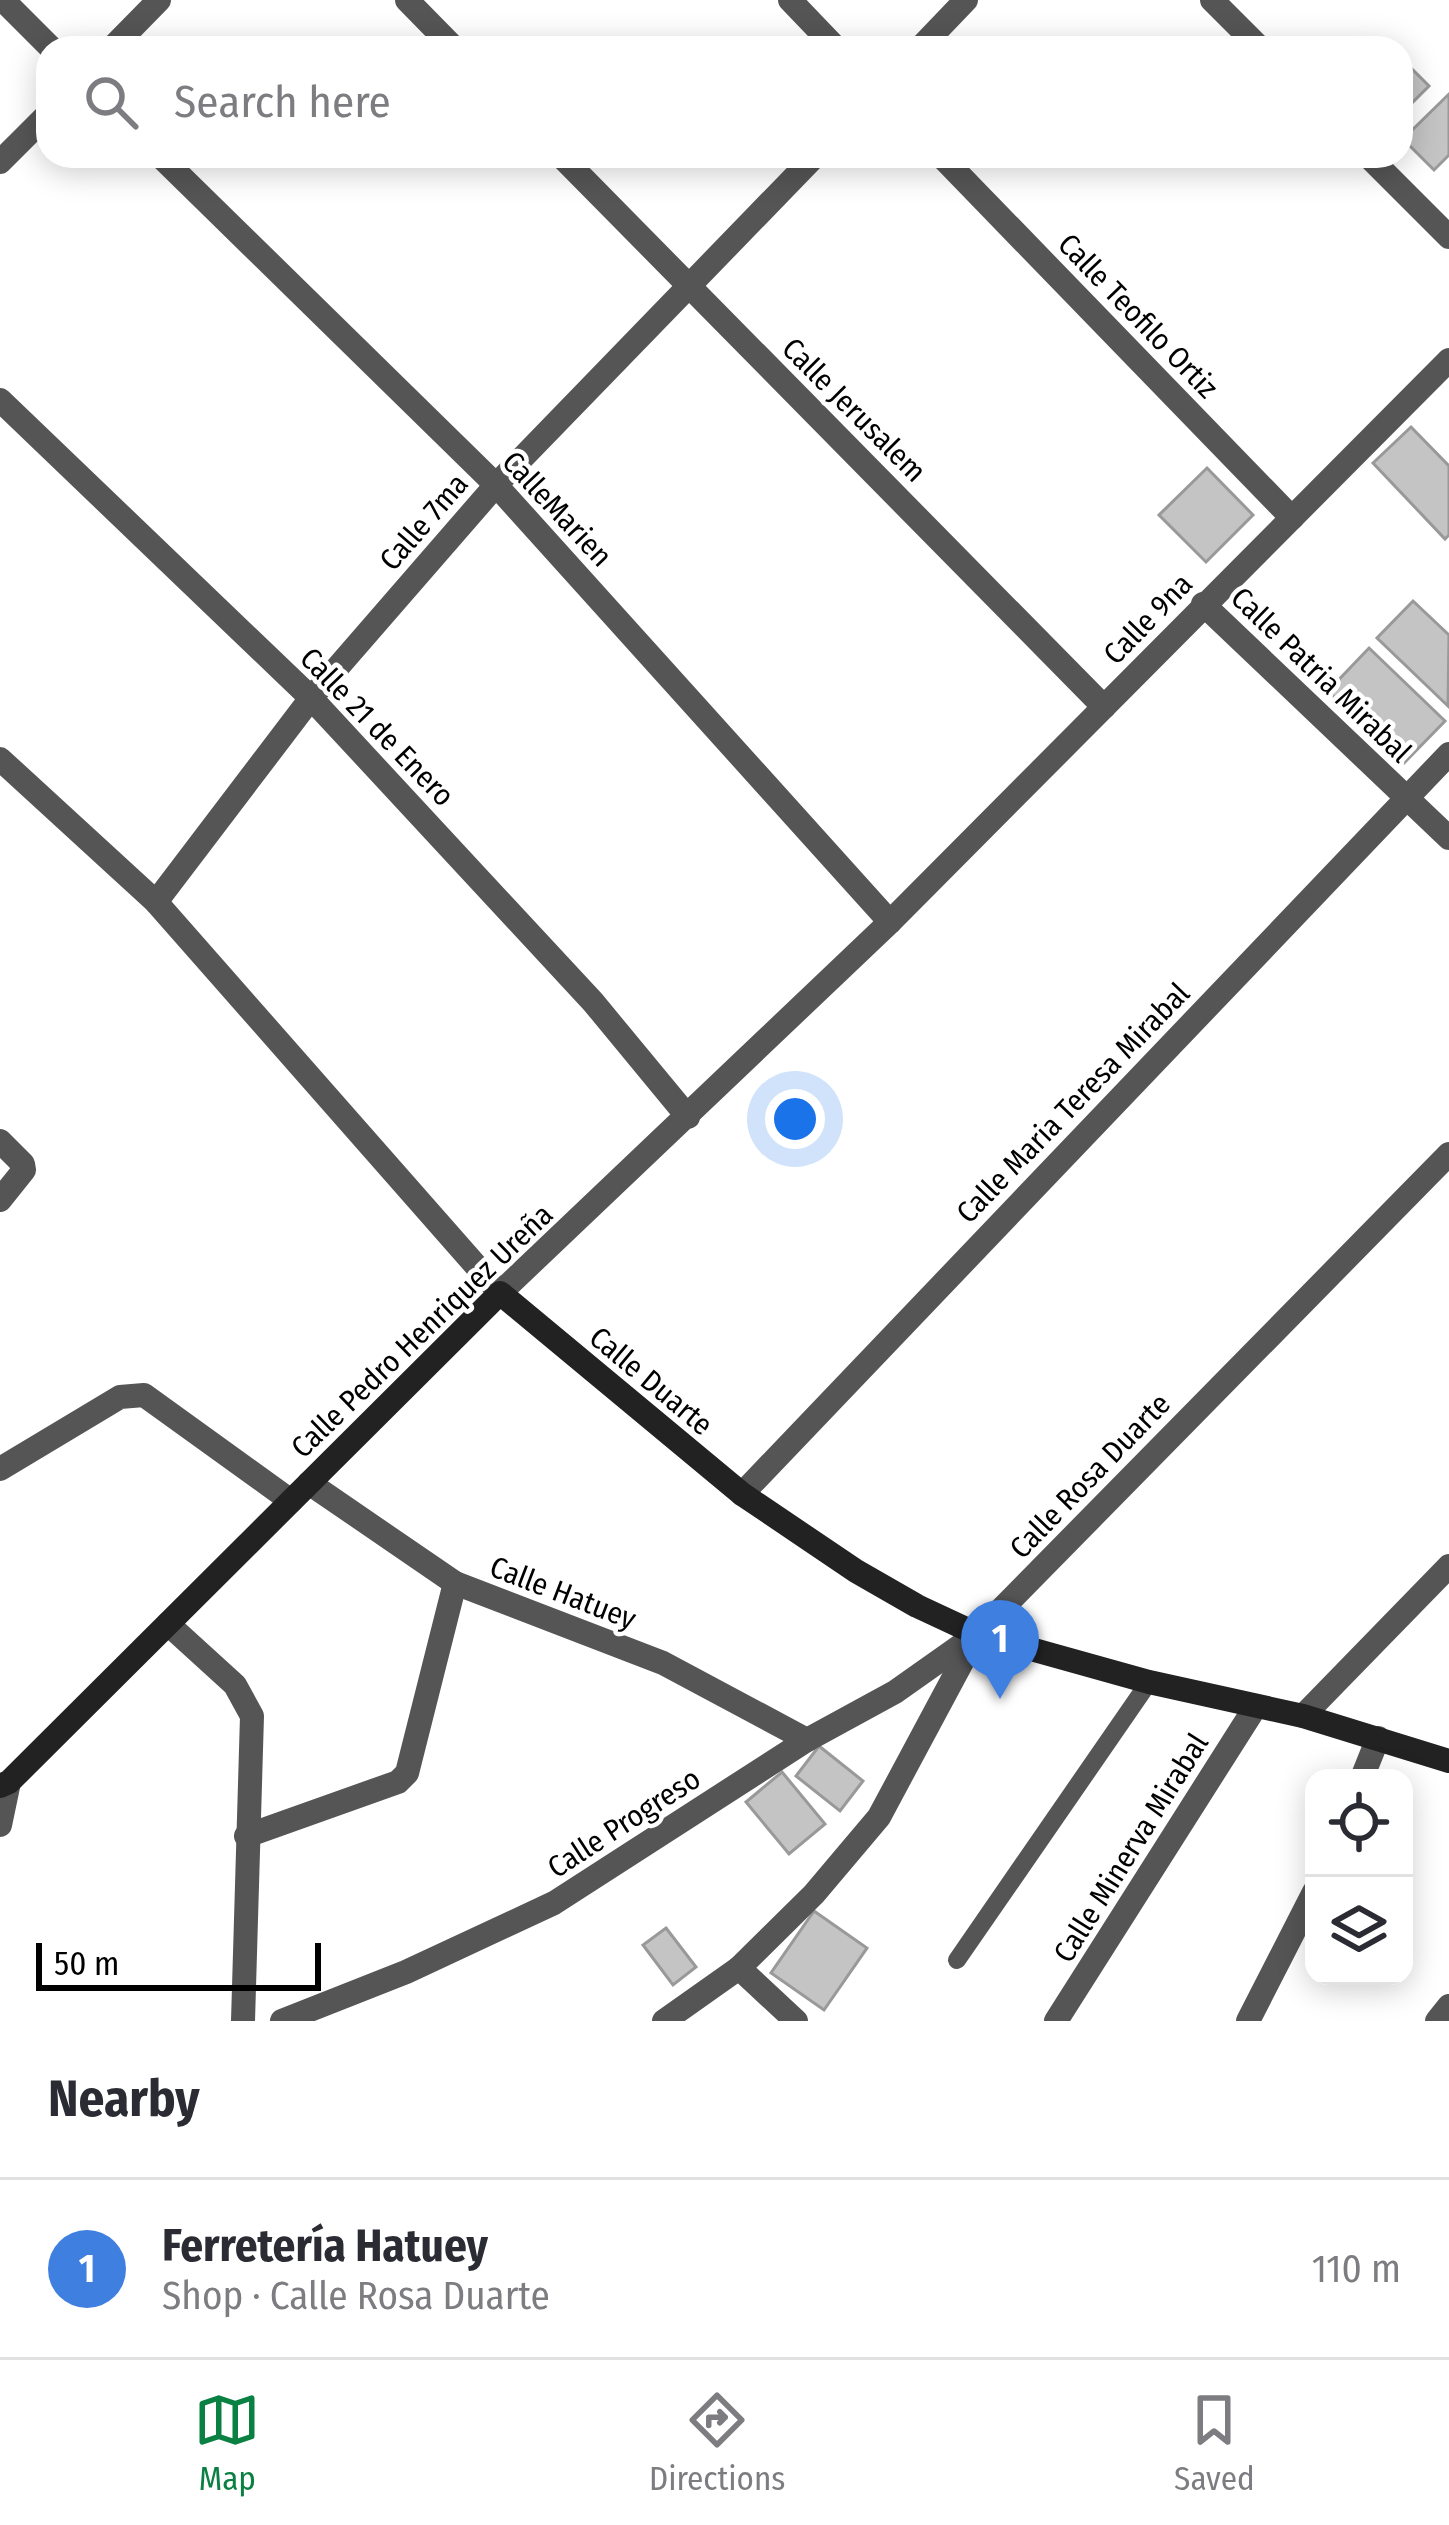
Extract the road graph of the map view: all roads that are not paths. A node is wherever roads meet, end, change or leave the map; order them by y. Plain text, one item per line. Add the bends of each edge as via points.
1 (3, 0) edge
2 (159, 0) edge
3 (407, 0) edge
4 (790, 0) edge
5 (966, 0) edge
6 (1211, 0) edge
7 (39, 36) edge
8 (124, 36) edge
9 (442, 36) edge
10 (824, 36) edge
11 (932, 36) edge
12 (1247, 36) edge
13 (36, 125) edge
14 (0, 162) edge
15 (172, 168) edge
16 (573, 168) edge
17 (803, 168) edge
18 (953, 168) edge
19 (1379, 168) edge
20 (1449, 238) edge
21 (689, 286) junction
22 (1449, 360) edge
23 (0, 400) edge
24 (496, 485) junction
25 (1292, 518) junction
26 (1204, 604) junction
27 (311, 698) junction
28 (1104, 707) junction
29 (1449, 754) edge
30 (0, 759) edge
31 (1406, 797) junction
32 (1449, 838) edge
33 (157, 902) junction
34 (890, 922) junction
35 (688, 1117) junction
36 (0, 1141) edge
37 (1449, 1154) edge
38 (0, 1200) edge
39 (500, 1293) junction
40 (0, 1469) edge
41 (300, 1492) junction
42 (742, 1494) junction
43 (1449, 1566) edge
44 (454, 1583) junction
45 (168, 1624) junction
46 (977, 1634) junction
47 (1149, 1682) junction
48 (1256, 1706) junction
49 (1303, 1716) junction
50 (1378, 1738) junction
51 (807, 1740) junction
52 (1449, 1760) edge
53 (1366, 1769) edge
54 (4, 1784) edge
55 (0, 1825) edge
56 (246, 1836) junction
57 (1305, 1910) edge
58 (957, 1960) dead end
59 (740, 1968) junction
60 (1449, 2006) edge
61 (243, 2021) edge
62 (282, 2021) edge
63 (664, 2021) edge
64 (796, 2021) edge
65 (1057, 2021) edge
66 (1248, 2021) edge
67 (1437, 2021) edge

1 - 7 street
2 - 8 street
3 - 9 street
4 - 10 street
5 - 11 street
6 - 12 street
13 - 14 street
15 - 24 street, CalleMarien
16 - 21 street, Calle Jerusalem
17 - 21 street, Calle 7ma
18 - 25 street, Calle Teofilo Ortiz
19 - 20 street
21 - 24 street, Calle 7ma
21 - 28 street, Calle Jerusalem
22 - 25 street, Calle 9na
23 - 27 street, Calle 21 de Enero
24 - 27 street, Calle 7ma
24 - 34 street, CalleMarien
25 - 26 street, Calle 9na
26 - 28 street, Calle 9na
26 - 31 street, Calle Patria Mirabal
27 - 33 street, Calle 7ma
27 - 35 street, Calle 21 de Enero
28 - 34 street, Calle 9na
29 - 31 street, Calle Maria Teresa Mirabal
30 - 33 street, Calle Duarte
31 - 32 street, Calle Patria Mirabal
31 - 42 street, Calle Maria Teresa Mirabal
33 - 39 street, Calle Duarte
34 - 35 street, Calle Pedro Henriquez Ureña
35 - 39 street, Calle Pedro Henriquez Ureña
36 - 38 street via 24,1170
37 - 46 street, Calle Rosa Duarte
39 - 41 street, Calle Pedro Henriquez Ureña
39 - 42 street, Calle Duarte
40 - 41 street, Calle Hatuey via 120,1397 144,1395
41 - 44 street, Calle Hatuey
41 - 45 street, Calle Pedro Henriquez Ureña
42 - 46 street, Calle Duarte via 856,1571
43 - 49 street
44 - 51 street, Calle Hatuey via 663,1663
44 - 56 street via 407,1774
45 - 54 street, Calle Pedro Henriquez Ureña
45 - 56 street via 235,1685 252,1716
46 - 47 street, Calle Duarte
46 - 51 street, Calle Progreso via 896,1692
46 - 59 street, Calle Rosa Duarte via 878,1817
47 - 48 street, Calle Duarte
47 - 58 lane
48 - 49 street, Calle Duarte
48 - 65 street, Calle Minerva Mirabal
49 - 50 street, Calle Duarte
50 - 52 street, Calle Duarte
50 - 53 street
51 - 62 street, Calle Progreso via 554,1904
54 - 55 street
56 - 61 street
57 - 66 street
59 - 63 street, Calle Rosa Duarte
59 - 64 street
60 - 67 street

